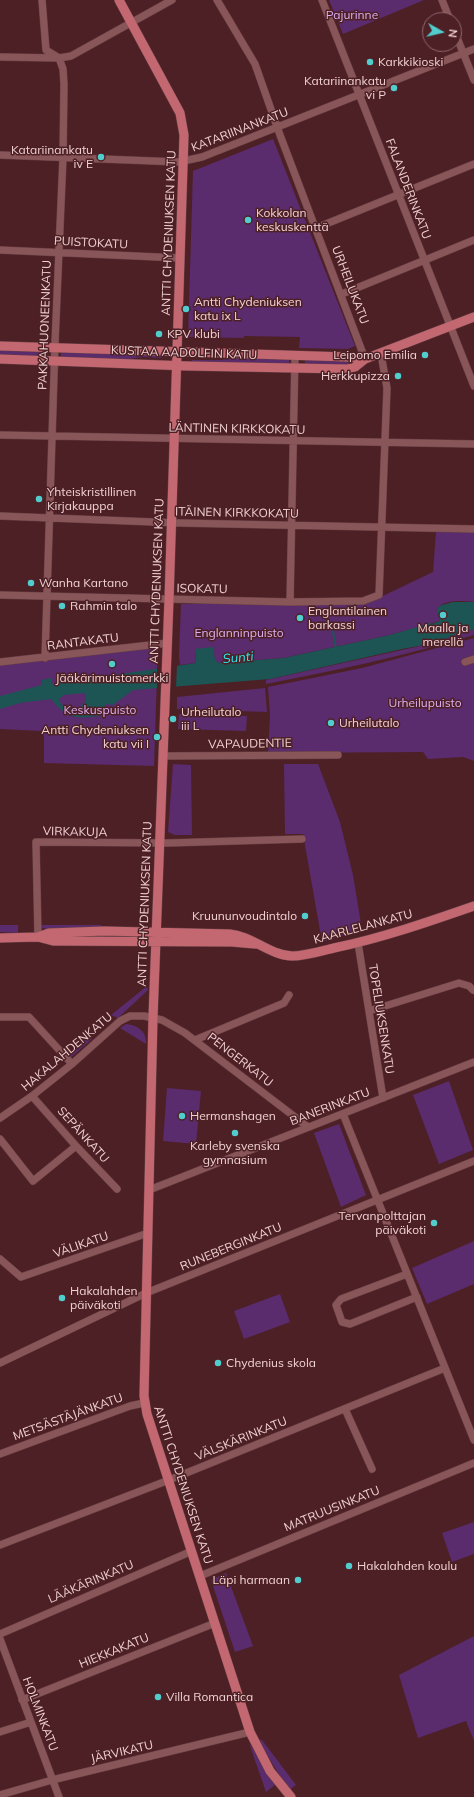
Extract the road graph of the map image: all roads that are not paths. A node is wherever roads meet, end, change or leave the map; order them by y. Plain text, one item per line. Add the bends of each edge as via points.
1 (42, 0) edge
2 (119, 0) edge
3 (172, 0) edge
4 (217, 0) edge
5 (322, 0) edge
6 (442, 0) edge
7 (447, 12) edge
8 (131, 23) junction
9 (462, 49) edge
10 (474, 49) edge
11 (464, 54) junction
12 (0, 57) edge
13 (58, 58) junction
14 (474, 80) edge
15 (360, 95) junction
16 (278, 128) junction
17 (0, 155) edge
18 (63, 157) junction
19 (184, 161) junction
20 (474, 164) edge
21 (399, 195) junction
22 (316, 228) junction
23 (474, 240) edge
24 (0, 250) edge
25 (59, 252) junction
26 (180, 258) junction
27 (425, 260) junction
28 (342, 294) junction
29 (474, 317) edge
30 (450, 326) junction
31 (0, 346) edge
32 (55, 348) junction
33 (177, 352) junction
34 (381, 354) junction
35 (295, 355) junction
36 (0, 359) edge
37 (365, 359) junction
38 (55, 361) junction
39 (176, 365) junction
40 (295, 368) junction
41 (474, 386) edge
42 (0, 435) edge
43 (52, 436) junction
44 (174, 439) junction
45 (293, 442) junction
46 (384, 443) junction
47 (474, 444) edge
48 (0, 516) edge
49 (50, 517) junction
50 (171, 523) junction
51 (292, 526) junction
52 (380, 527) junction
53 (474, 528) edge
54 (0, 594) edge
55 (46, 596) junction
56 (169, 600) junction
57 (290, 602) junction
58 (168, 643) junction
59 (45, 658) junction
60 (474, 659) edge
61 (0, 662) edge
62 (465, 662) dead end
63 (338, 755) dead end
64 (163, 756) junction
65 (302, 839) dead end
66 (160, 843) junction
67 (474, 906) edge
68 (157, 932) junction
69 (38, 937) junction
70 (0, 938) edge
71 (156, 941) junction
72 (358, 943) junction
73 (256, 945) junction
74 (472, 990) dead end
75 (289, 996) dead end
76 (369, 1011) junction
77 (0, 1017) edge
78 (153, 1017) junction
79 (195, 1040) junction
80 (474, 1062) edge
81 (72, 1064) junction
82 (32, 1096) junction
83 (383, 1098) junction
84 (343, 1114) junction
85 (0, 1118) edge
86 (308, 1127) junction
87 (0, 1139) edge
88 (76, 1146) junction
89 (474, 1161) edge
90 (117, 1189) dead end
91 (149, 1190) junction
92 (378, 1200) junction
93 (148, 1233) junction
94 (0, 1259) edge
95 (407, 1274) junction
96 (146, 1293) junction
97 (417, 1297) junction
98 (0, 1363) edge
99 (445, 1368) junction
100 (144, 1403) junction
101 (345, 1409) junction
102 (474, 1440) edge
103 (0, 1454) edge
104 (474, 1463) edge
105 (372, 1469) dead end
106 (169, 1480) junction
107 (0, 1545) edge
108 (192, 1551) junction
109 (200, 1576) junction
110 (215, 1623) junction
111 (0, 1634) edge
112 (0, 1639) edge
113 (22, 1700) junction
114 (31, 1722) junction
115 (0, 1732) edge
116 (250, 1732) junction
117 (52, 1780) junction
118 (0, 1795) edge
119 (59, 1797) edge
120 (291, 1797) edge

1 - 13 street, PAKKAHUONEENKATU via 46,50
2 - 8 main road, ANTTI CHYDENIUKSEN KATU
3 - 8 street
4 - 16 street, URHEILUKATU via 255,64
5 - 15 street, FALANDERINKATU
6 - 7 street
8 - 13 street via 71,56
8 - 19 main road, ANTTI CHYDENIUKSEN KATU via 180,113 184,128
9 - 11 street
10 - 11 street, KATARIINANKATU
11 - 14 street
11 - 15 street, KATARIINANKATU
12 - 13 street
13 - 18 street, PAKKAHUONEENKATU via 63,69 64,84
15 - 16 street, KATARIINANKATU
15 - 21 street, FALANDERINKATU
16 - 19 street, KATARIINANKATU via 202,158
16 - 22 street, URHEILUKATU
17 - 18 street, KATARIINANKATU
18 - 19 street, KATARIINANKATU
18 - 25 street, PAKKAHUONEENKATU
19 - 26 main road, ANTTI CHYDENIUKSEN KATU
20 - 21 street
21 - 22 street
21 - 27 street, FALANDERINKATU
22 - 28 street, URHEILUKATU
23 - 27 street
24 - 25 street, PUISTOKATU
25 - 26 street, PUISTOKATU
25 - 32 street, PAKKAHUONEENKATU
26 - 33 main road, ANTTI CHYDENIUKSEN KATU
27 - 28 street
27 - 30 street, FALANDERINKATU
28 - 37 street, URHEILUKATU
29 - 30 main road, KUSTAA AADOLFIN KATU
30 - 34 main road, KUSTAA AADOLFIN KATU
30 - 41 street, FALANDERINKATU
31 - 32 main road, KUSTAA AADOLFIN KATU
32 - 33 main road, KUSTAA AADOLFIN KATU
32 - 38 street, PAKKAHUONEENKATU
33 - 35 main road, KUSTAA AADOLFIN KATU
33 - 39 main road, ANTTI CHYDENIUKSEN KATU
34 - 37 main road, KUSTAA AADOLFIN KATU
34 - 46 street via 387,388
35 - 37 main road, KUSTAA AADOLFIN KATU
35 - 40 street
36 - 38 main road, KUSTAA AADOLFIN KATU
37 - 40 main road, KUSTAA AADOLFIN KATU via 355,367 347,369
38 - 39 main road, KUSTAA AADOLFIN KATU
38 - 43 street, PAKKAHUONEENKATU
39 - 40 main road, KUSTAA AADOLFIN KATU
39 - 44 main road, ANTTI CHYDENIUKSEN KATU
40 - 45 street
42 - 43 street, LÄNTINEN KIRKKOKATU
43 - 44 street, LÄNTINEN KIRKKOKATU
43 - 49 street, PAKKAHUONEENKATU
44 - 45 street, LÄNTINEN KIRKKOKATU
44 - 50 main road, ANTTI CHYDENIUKSEN KATU
45 - 46 street, LÄNTINEN KIRKKOKATU
45 - 51 street
46 - 47 street, LÄNTINEN KIRKKOKATU
46 - 52 street
48 - 49 street, ITÄINEN KIRKKOKATU
49 - 50 street, ITÄINEN KIRKKOKATU
49 - 55 street, PAKKAHUONEENKATU
50 - 51 street, ITÄINEN KIRKKOKATU
50 - 56 main road, ANTTI CHYDENIUKSEN KATU
51 - 52 street, ITÄINEN KIRKKOKATU
51 - 57 street
52 - 53 street, ITÄINEN KIRKKOKATU
52 - 57 street, ISOKATU via 379,595 363,601
54 - 55 street, ISOKATU
55 - 56 street, ISOKATU
55 - 59 street, PAKKAHUONEENKATU
56 - 57 street, ISOKATU
56 - 58 main road, ANTTI CHYDENIUKSEN KATU
58 - 59 street, RANTAKATU
58 - 64 main road, ANTTI CHYDENIUKSEN KATU
59 - 61 street, RANTAKATU
60 - 62 street
63 - 64 street, VAPAUDENTIE
64 - 66 main road, ANTTI CHYDENIUKSEN KATU
65 - 66 street
66 - 68 main road, ANTTI CHYDENIUKSEN KATU
66 - 69 street, VIRKAKUJA via 36,842
67 - 72 main road, KAARLELANKATU
68 - 69 main road, KAARLELANKATU via 49,933
68 - 71 main road, ANTTI CHYDENIUKSEN KATU
68 - 73 main road, KAARLELANKATU via 237,935
69 - 70 main road, KAARLELANKATU
69 - 71 main road, KAARLELANKATU via 53,941
71 - 73 main road, KAARLELANKATU
71 - 78 main road, ANTTI CHYDENIUKSEN KATU
72 - 73 main road, KAARLELANKATU via 292,956
72 - 76 street, TOPELIUKSENKATU
74 - 76 street via 469,986 459,983
75 - 79 street via 284,1003
76 - 83 street, TOPELIUKSENKATU
77 - 81 street via 29,1017
78 - 79 street, PENGERKATU via 169,1023
78 - 81 street, HAKALAHDENKATU via 136,1016 125,1019
78 - 91 main road, ANTTI CHYDENIUKSEN KATU
79 - 86 street, PENGERKATU
80 - 83 street, BANERINKATU
81 - 82 street, HAKALAHDENKATU
82 - 85 street, HAKALAHDENKATU
82 - 88 street, SEPÄNKATU
83 - 84 street, BANERINKATU
84 - 86 street, BANERINKATU
84 - 92 street
86 - 91 street, BANERINKATU
87 - 88 street via 33,1180
88 - 90 street, SEPÄNKATU
89 - 92 street, RUNEBERGINKATU
91 - 93 main road, ANTTI CHYDENIUKSEN KATU
92 - 95 street
92 - 96 street, RUNEBERGINKATU
93 - 94 street, VÄLIKATU via 21,1277
93 - 96 main road, ANTTI CHYDENIUKSEN KATU
95 - 97 street
95 - 97 street via 341,1299 336,1305 338,1315 342,1322 350,1324
96 - 98 street, RUNEBERGINKATU
96 - 100 main road, ANTTI CHYDENIUKSEN KATU
97 - 99 street
99 - 101 street, VÄLSKÄRINKATU
99 - 102 street
100 - 103 street, METSÄSTÄJÄNKATU
100 - 106 main road, ANTTI CHYDENIUKSEN KATU
101 - 105 street
101 - 106 street, VÄLSKÄRINKATU
104 - 109 street, MATRUUSINKATU
106 - 107 street, VÄLSKÄRINKATU
106 - 108 main road, ANTTI CHYDENIUKSEN KATU
108 - 109 main road, ANTTI CHYDENIUKSEN KATU
108 - 111 street, LÄÄKÄRINKATU
109 - 110 main road, ANTTI CHYDENIUKSEN KATU
110 - 113 street, HIEKKAKATU
110 - 116 main road, ANTTI CHYDENIUKSEN KATU
112 - 113 street, HOLMINKATU
113 - 114 street, HOLMINKATU
114 - 115 street
114 - 117 street, HOLMINKATU
116 - 117 street, JÄRVIKATU
116 - 120 main road, ANTTI CHYDENIUKSEN KATU via 280,1786
117 - 118 street, JÄRVIKATU
117 - 119 street, HOLMINKATU

